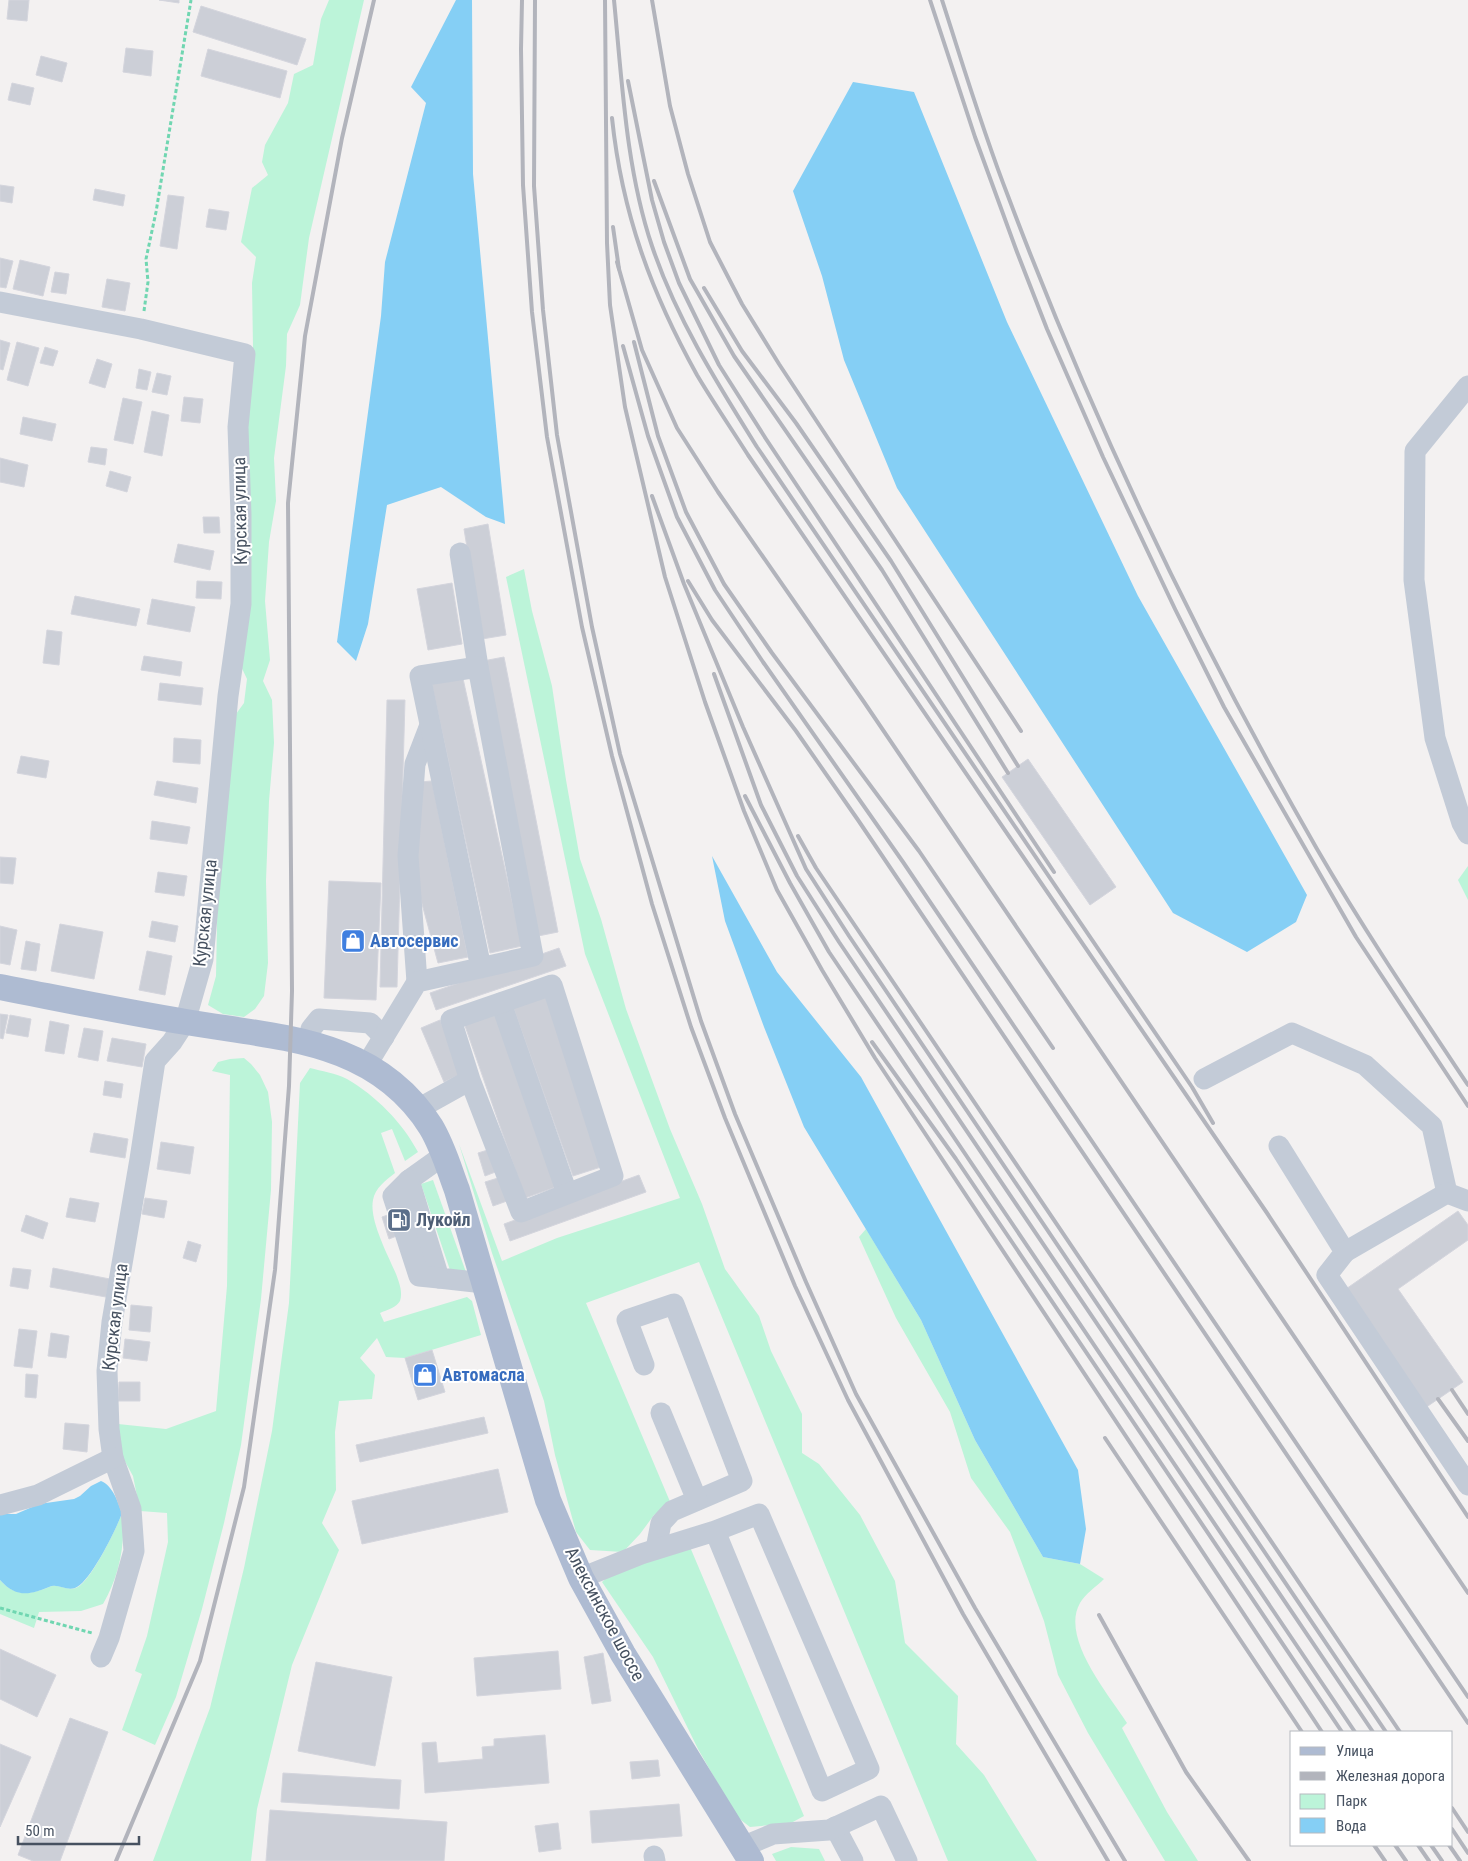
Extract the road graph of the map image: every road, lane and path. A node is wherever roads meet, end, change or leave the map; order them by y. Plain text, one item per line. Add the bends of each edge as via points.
1 (191, 0) edge
2 (0, 302) edge
3 (141, 330) junction
4 (1468, 386) edge
5 (460, 554) dead end
6 (478, 667) junction
7 (430, 726) junction
8 (1468, 834) edge
9 (481, 968) junction
10 (418, 982) junction
11 (0, 987) edge
12 (501, 1003) junction
13 (185, 1022) junction
14 (384, 1037) junction
15 (308, 1042) junction
16 (366, 1066) junction
17 (1204, 1079) dead end
18 (470, 1080) junction
19 (418, 1110) junction
20 (1279, 1146) dead end
21 (444, 1155) junction
22 (567, 1193) junction
23 (1447, 1193) junction
24 (1468, 1201) edge
25 (1345, 1252) junction
26 (484, 1283) junction
27 (644, 1365) dead end
28 (661, 1413) dead end
29 (114, 1458) junction
30 (1468, 1485) edge
31 (697, 1500) junction
32 (0, 1505) edge
33 (715, 1531) junction
34 (656, 1549) junction
35 (581, 1578) junction
36 (0, 1608) edge
37 (105, 1647) joint
38 (835, 1827) junction
39 (746, 1854) edge
40 (853, 1861) edge
41 (907, 1861) edge

1 - 3 path via 146,258 148,282
2 - 3 street
3 - 13 street, Курская улица via 245,354 238,427 241,604 228,696 203,959
4 - 8 street via 1415,451 1414,560 1435,738
5 - 6 street
6 - 7 street via 420,676
6 - 9 street via 533,956
7 - 9 street
7 - 10 street via 415,764 408,856
9 - 10 street
10 - 14 street
11 - 13 main road, Алексинское шоссе
12 - 18 street via 451,1020
12 - 22 street
12 - 22 street via 552,985 613,1176
13 - 15 main road, Алексинское шоссе
13 - 29 street, Курская улица via 155,1061 112,1322 107,1371 109,1429
14 - 15 street via 370,1023 320,1019 311,1029
14 - 16 street
15 - 16 main road, Алексинское шоссе via 344,1054
16 - 19 main road, Алексинское шоссе via 389,1081
17 - 23 street via 1292,1033 1366,1065 1432,1126
18 - 19 street
18 - 22 street via 520,1212
19 - 21 main road, Алексинское шоссе via 432,1129
20 - 25 street
21 - 26 main road, Алексинское шоссе
21 - 26 street via 409,1180 439,1278
23 - 24 street
23 - 25 street
25 - 30 street via 1327,1275
26 - 35 main road, Алексинское шоссе via 548,1500
27 - 31 street via 627,1320 674,1304 742,1481
28 - 31 street
29 - 32 street via 38,1495
29 - 37 street, Курская улица via 130,1510 134,1551
31 - 34 street via 672,1511 661,1523
33 - 33 street via 759,1514 869,1770 822,1791
33 - 34 street
34 - 35 street
35 - 39 main road, Алексинское шоссе via 623,1654
36 - 37 path
38 - 39 street via 772,1834
38 - 40 street
38 - 41 street via 882,1806

